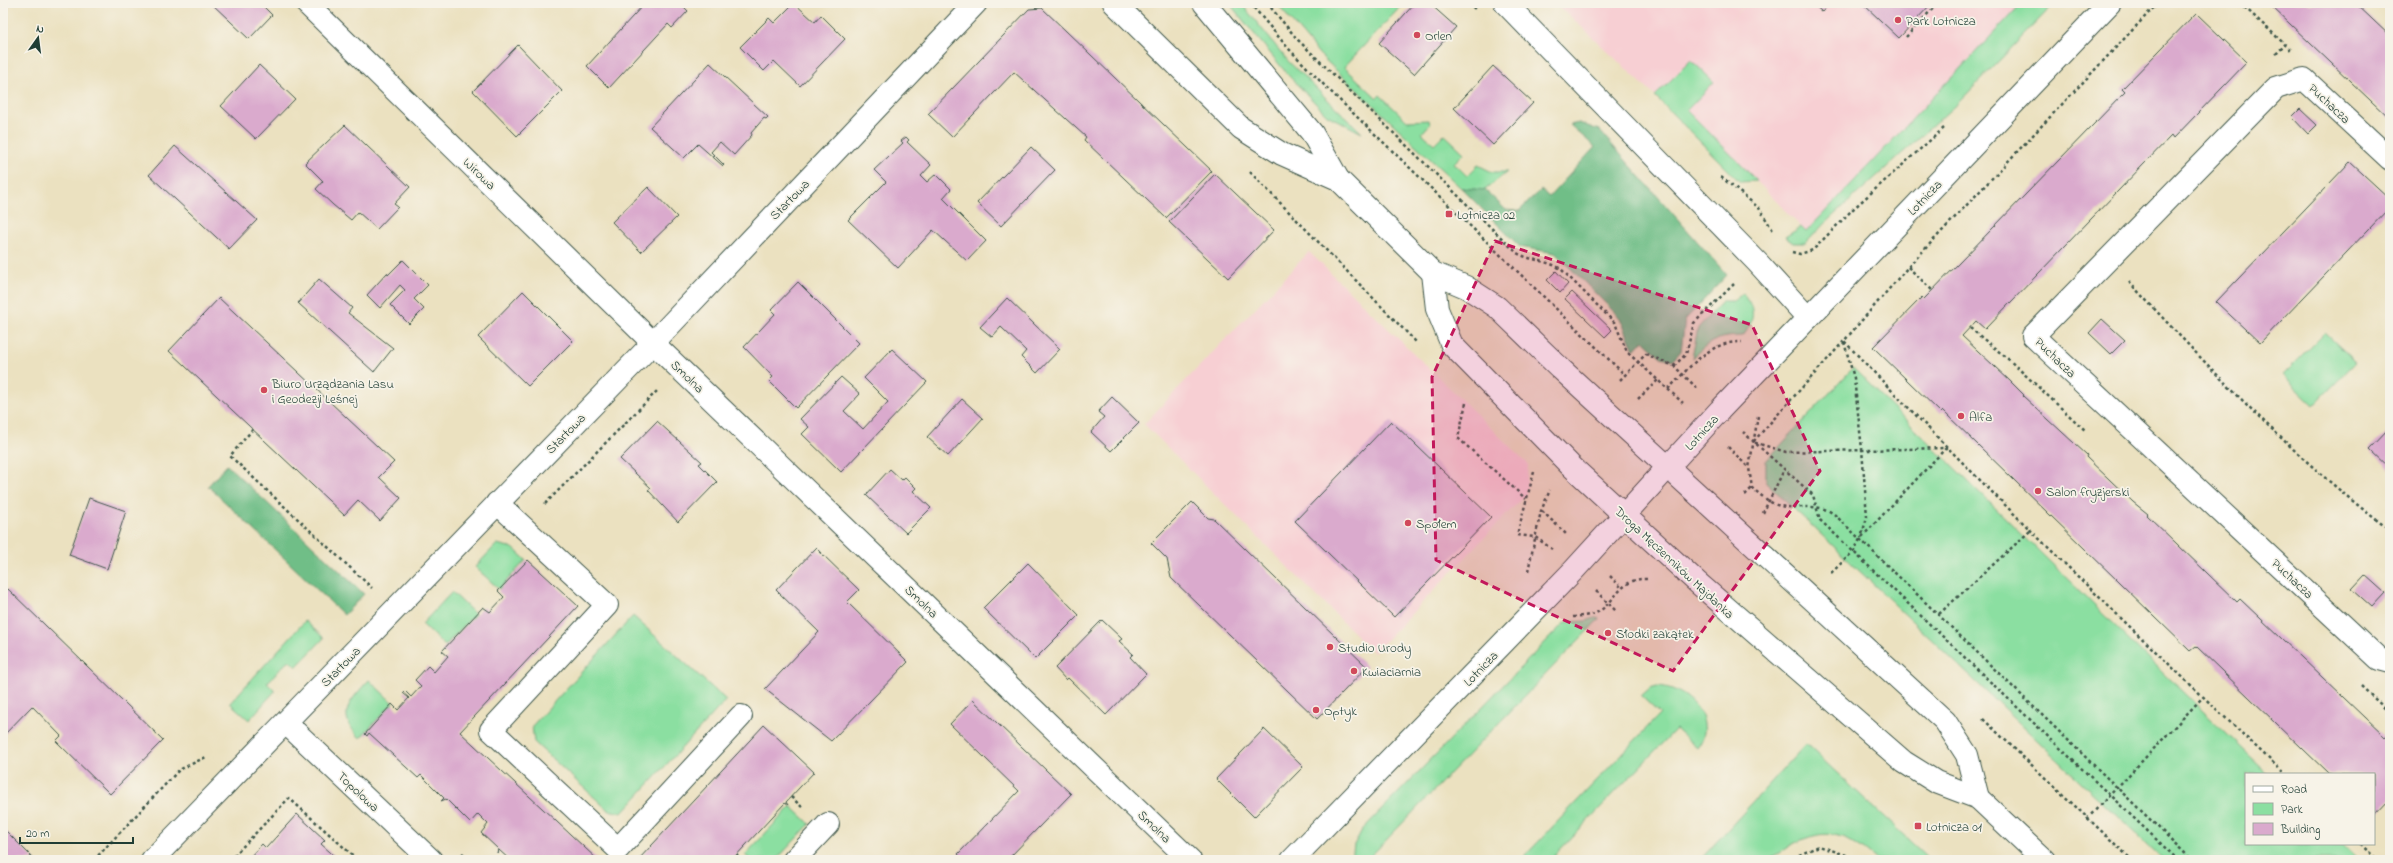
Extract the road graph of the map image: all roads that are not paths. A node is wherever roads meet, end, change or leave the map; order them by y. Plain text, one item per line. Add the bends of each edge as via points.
1 (306, 3) edge
2 (976, 3) edge
3 (1114, 3) edge
4 (1204, 3) edge
5 (1505, 3) edge
6 (2110, 3) edge
7 (2390, 159) edge
8 (1338, 179) junction
9 (1433, 273) junction
10 (1808, 318) junction
11 (653, 343) junction
12 (1669, 467) junction
13 (497, 503) junction
14 (1625, 516) junction
15 (2390, 662) edge
16 (741, 716) dead end
17 (286, 723) junction
18 (1978, 798) junction
19 (828, 824) dead end
20 (152, 860) edge
21 (431, 860) edge
22 (794, 860) edge
23 (1190, 860) edge
24 (1292, 860) edge
25 (2044, 860) edge

1 - 11 street, Wirowa
2 - 11 street, Startowa
3 - 8 street via 1241,128 1282,154
4 - 8 street via 1312,133
5 - 10 street via 1758,263
6 - 10 street, Lotnicza
7 - 15 street, Puchacza via 2304,79 2276,88 2033,336 2379,658
8 - 9 street
9 - 12 street via 1466,287 1496,306
9 - 14 street, Droga Męczenników Majdanka via 1437,309 1452,345 1570,465
10 - 12 street, Lotnicza
11 - 13 street, Startowa
11 - 23 street, Smolna
12 - 14 street, Lotnicza
12 - 18 street via 1945,721 1966,755
13 - 16 street via 607,605 491,730 618,849
13 - 17 street, Startowa
14 - 18 street, Droga Męczenników Majdanka via 1725,608 1904,762 1936,782
14 - 24 street, Lotnicza
17 - 20 street, Startowa
17 - 21 street, Topolowa
18 - 25 street, Droga Męczenników Majdanka
19 - 22 street

